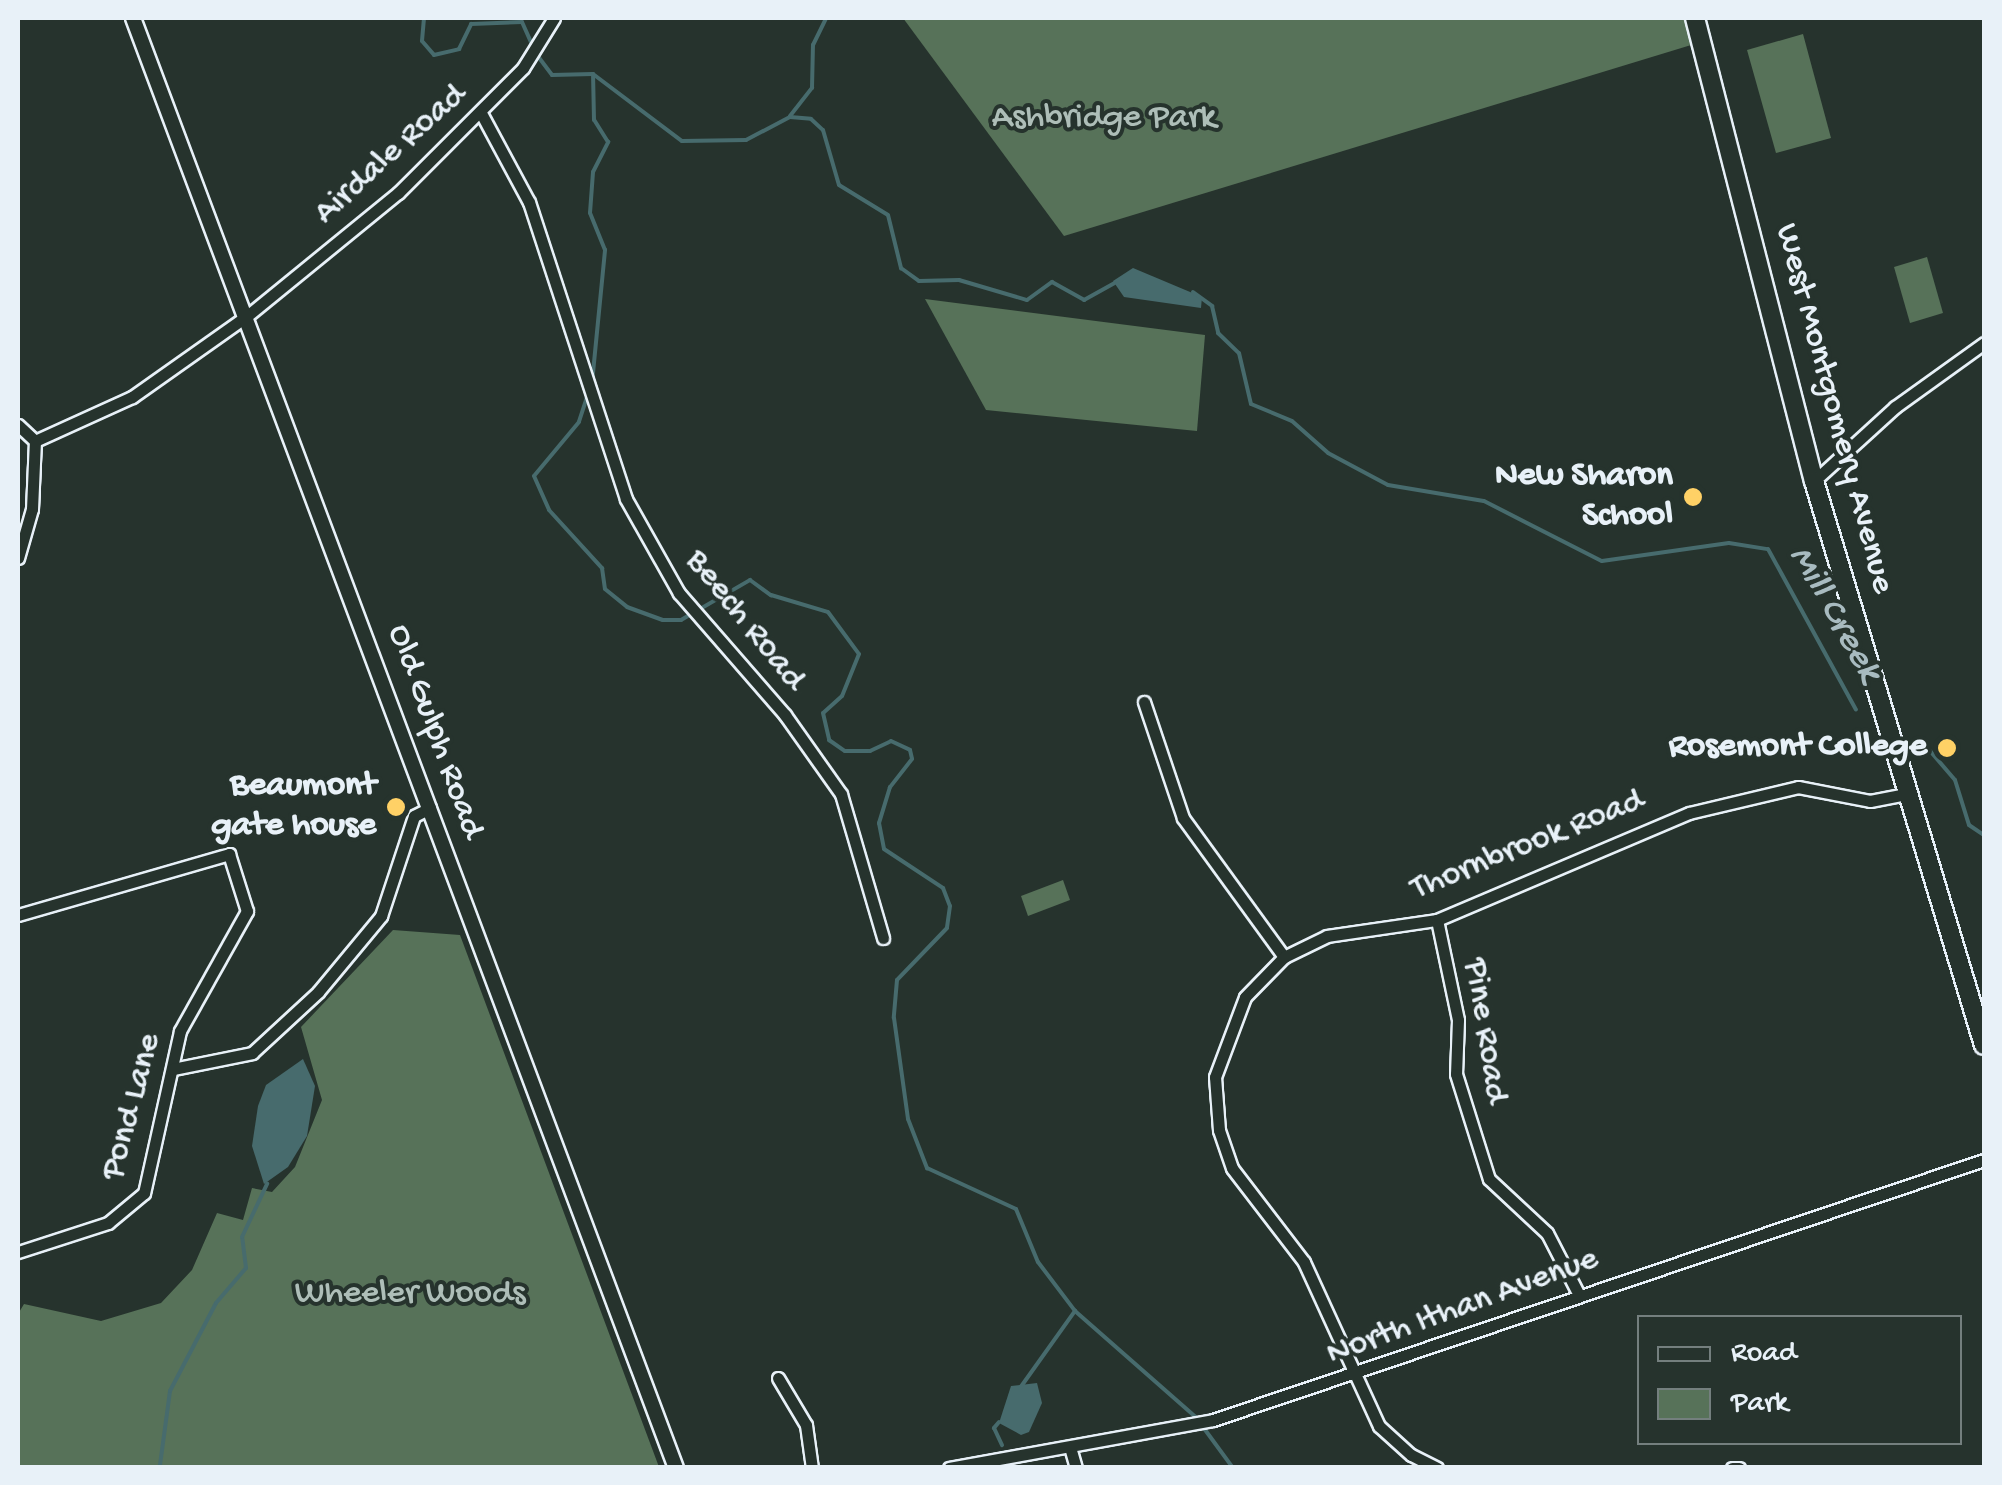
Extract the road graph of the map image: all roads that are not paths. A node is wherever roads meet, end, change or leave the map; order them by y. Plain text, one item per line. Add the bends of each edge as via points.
1 (133, 18) edge
2 (554, 18) edge
3 (1694, 18) edge
4 (480, 113) junction
5 (247, 316) junction
6 (1984, 343) edge
7 (18, 425) edge
8 (35, 441) junction
9 (1814, 480) junction
10 (18, 558) edge
11 (1144, 702) dead end
12 (1911, 793) junction
13 (430, 808) junction
14 (18, 915) edge
15 (1437, 920) junction
16 (883, 938) dead end
17 (1284, 958) junction
18 (1984, 1045) edge
19 (172, 1069) junction
20 (1984, 1160) edge
21 (18, 1252) edge
22 (1578, 1295) junction
23 (1358, 1376) junction
24 (778, 1378) dead end
25 (1070, 1448) junction
26 (676, 1468) edge
27 (812, 1468) edge
28 (949, 1468) edge
29 (1076, 1468) edge
30 (1437, 1468) edge

1 - 5 street, Old Gulph Road
2 - 4 street, Airdale Road via 523,68
3 - 9 main road, West Montgomery Avenue
4 - 5 street, Airdale Road via 398,193
4 - 16 street, Beech Road via 530,202 626,500 679,593 842,794
5 - 8 street, Airdale Road via 132,396
5 - 13 street, Old Gulph Road
6 - 9 street via 1895,407
7 - 8 street
8 - 10 street via 32,509
9 - 12 main road, West Montgomery Avenue
11 - 17 street via 1183,818
12 - 15 street, Thornbrook Road via 1870,801 1798,786 1733,800 1650,827
12 - 18 main road, West Montgomery Avenue
13 - 19 street via 414,816 380,916 318,992 252,1054
13 - 26 street, Old Gulph Road
14 - 19 street, Pond Lane via 229,854 247,912 180,1031
15 - 17 street, Thornbrook Road via 1326,936
15 - 22 street, Pine Road via 1458,1020 1456,1074 1489,1179 1547,1233
17 - 23 street, Thornbrook Road via 1244,997 1221,1052 1215,1077 1219,1130 1232,1168 1304,1262
19 - 21 street, Pond Lane via 144,1193 132,1208 108,1223
20 - 22 street, North Ithan Avenue
22 - 23 street, North Ithan Avenue
23 - 25 street, North Ithan Avenue via 1213,1420
23 - 30 street, Thornbrook Road via 1379,1426
24 - 27 street via 806,1425
25 - 28 street, North Ithan Avenue
25 - 29 street

